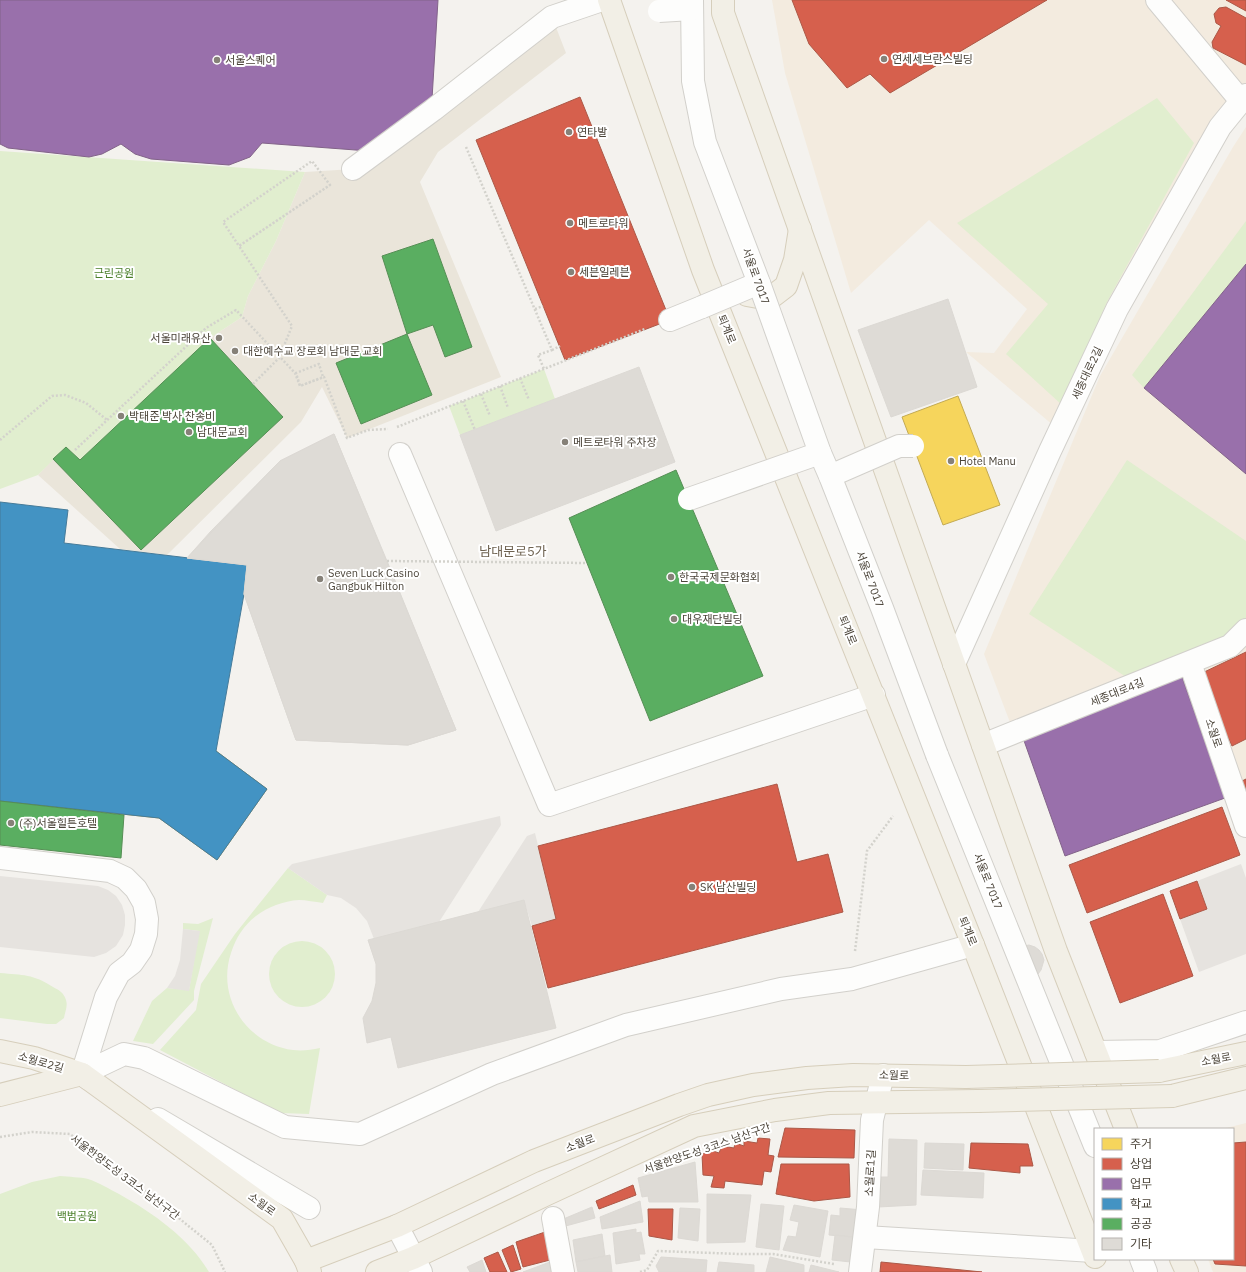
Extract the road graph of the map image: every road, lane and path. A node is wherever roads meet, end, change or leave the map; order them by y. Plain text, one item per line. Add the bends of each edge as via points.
1 (602, 0) edge
2 (609, 0) edge
3 (723, 0) edge
4 (1157, 0) edge
5 (692, 5) edge
6 (658, 11) dead end
7 (1243, 98) edge
8 (466, 147) dead end
9 (354, 169) joint
10 (330, 186) junction
11 (800, 228) junction
12 (239, 246) junction
13 (703, 270) junction
14 (759, 283) junction
15 (543, 306) dead end
16 (535, 309) junction
17 (670, 320) joint
18 (560, 346) dead end
19 (552, 350) junction
20 (279, 358) junction
21 (544, 369) junction
22 (520, 378) junction
23 (253, 384) dead end
24 (500, 386) junction
25 (481, 394) junction
26 (529, 400) dead end
27 (463, 401) junction
28 (508, 408) dead end
29 (490, 416) dead end
30 (107, 420) junction
31 (475, 430) dead end
32 (0, 440) edge
33 (913, 446) dead end
34 (75, 450) dead end
35 (820, 453) junction
36 (400, 454) dead end
37 (830, 476) junction
38 (689, 500) dead end
39 (387, 561) dead end
40 (587, 563) dead end
41 (1246, 630) edge
42 (1190, 662) junction
43 (954, 664) junction
44 (874, 695) junction
45 (983, 745) junction
46 (1246, 826) edge
47 (867, 851) dead end
48 (0, 858) edge
49 (973, 945) junction
50 (852, 979) junction
51 (1246, 1022) edge
52 (0, 1051) edge
53 (1096, 1052) junction
54 (1246, 1053) edge
55 (82, 1074) junction
56 (883, 1075) junction
57 (1246, 1078) edge
58 (0, 1095) edge
59 (877, 1101) junction
60 (1126, 1128) edge
61 (0, 1137) edge
62 (1094, 1144) edge
63 (553, 1218) dead end
64 (282, 1219) junction
65 (397, 1226) junction
66 (865, 1237) junction
67 (1094, 1256) edge
68 (1096, 1260) edge
69 (1141, 1260) edge
70 (1181, 1260) edge
71 (417, 1265) edge
72 (308, 1267) edge
73 (860, 1270) edge
74 (225, 1272) edge
75 (377, 1272) edge
76 (563, 1272) edge
77 (640, 1272) edge
78 (1101, 1272) edge
79 (1146, 1272) edge
80 (1187, 1272) edge

1 - 9 street via 552,17
2 - 13 main road, 퇴계로
3 - 11 main road via 723,13
4 - 7 street
5 - 6 street, bridge
5 - 14 street, 서울로 7017, bridge via 693,81 705,142
7 - 43 street, 세종대로2길 via 1220,127 1117,309
8 - 16 path
9 - 10 path
10 - 12 path
10 - 12 path via 312,161 223,222
11 - 13 main road via 795,260 786,286 769,299 749,296 729,288
11 - 43 main road
12 - 20 path via 292,326
13 - 44 main road, 퇴계로
14 - 17 street, bridge
14 - 35 street, 서울로 7017, bridge
15 - 16 path
16 - 19 path
17 - 21 path
18 - 19 path
19 - 21 path via 538,355
20 - 23 path
20 - 27 path via 295,373 300,386 323,376 319,364 296,373 300,386 324,377 346,438 368,430 392,429
20 - 30 path via 236,310 206,328
21 - 22 path
22 - 24 path
22 - 26 path
24 - 25 path
24 - 28 path
25 - 27 path
25 - 29 path
27 - 31 path
30 - 32 path via 86,403 65,395 52,396
30 - 34 path
33 - 37 street, bridge via 899,446
35 - 37 street, 서울로 7017, bridge
35 - 38 street, bridge
36 - 44 street via 549,804
37 - 62 street, 서울로 7017, bridge via 937,755
39 - 40 path, bridge
41 - 42 street, 세종대로4길 via 1230,646
42 - 45 street, 세종대로4길
42 - 46 street, 소월로
43 - 45 main road
44 - 49 main road, 퇴계로
45 - 53 main road via 1056,952
47 - 50 path
48 - 55 street via 110,871 125,878 144,903 147,919 141,950 132,963 119,973 106,997
49 - 50 street
49 - 67 main road, 퇴계로
50 - 55 street via 781,989 626,1025 492,1074 360,1134 286,1127 144,1058 124,1054
51 - 53 street via 1160,1051
52 - 55 main road, 소월로2길 via 34,1058
53 - 60 main road
54 - 56 main road, 소월로, bridge via 1159,1071 966,1077
55 - 58 main road
55 - 64 main road, 소월로
55 - 64 street via 309,1208
56 - 59 street, 소월로1길
56 - 65 main road, 소월로 via 807,1078 753,1085 708,1095 534,1161
57 - 59 main road, bridge via 1172,1096
59 - 66 street, 소월로1길 via 872,1120
59 - 71 main road via 829,1103 775,1110 694,1126 547,1194
61 - 74 path, 서울한양도성 3코스 남산구간 via 32,1132 70,1134 212,1245
63 - 76 street
64 - 72 main road, 소월로
65 - 71 street
65 - 72 main road, 소월로
66 - 67 street
66 - 73 street, 소월로1길
68 - 78 main road, 퇴계로
69 - 79 street
70 - 80 main road
71 - 75 main road
73 - 77 path via 773,1254 658,1251 647,1270

